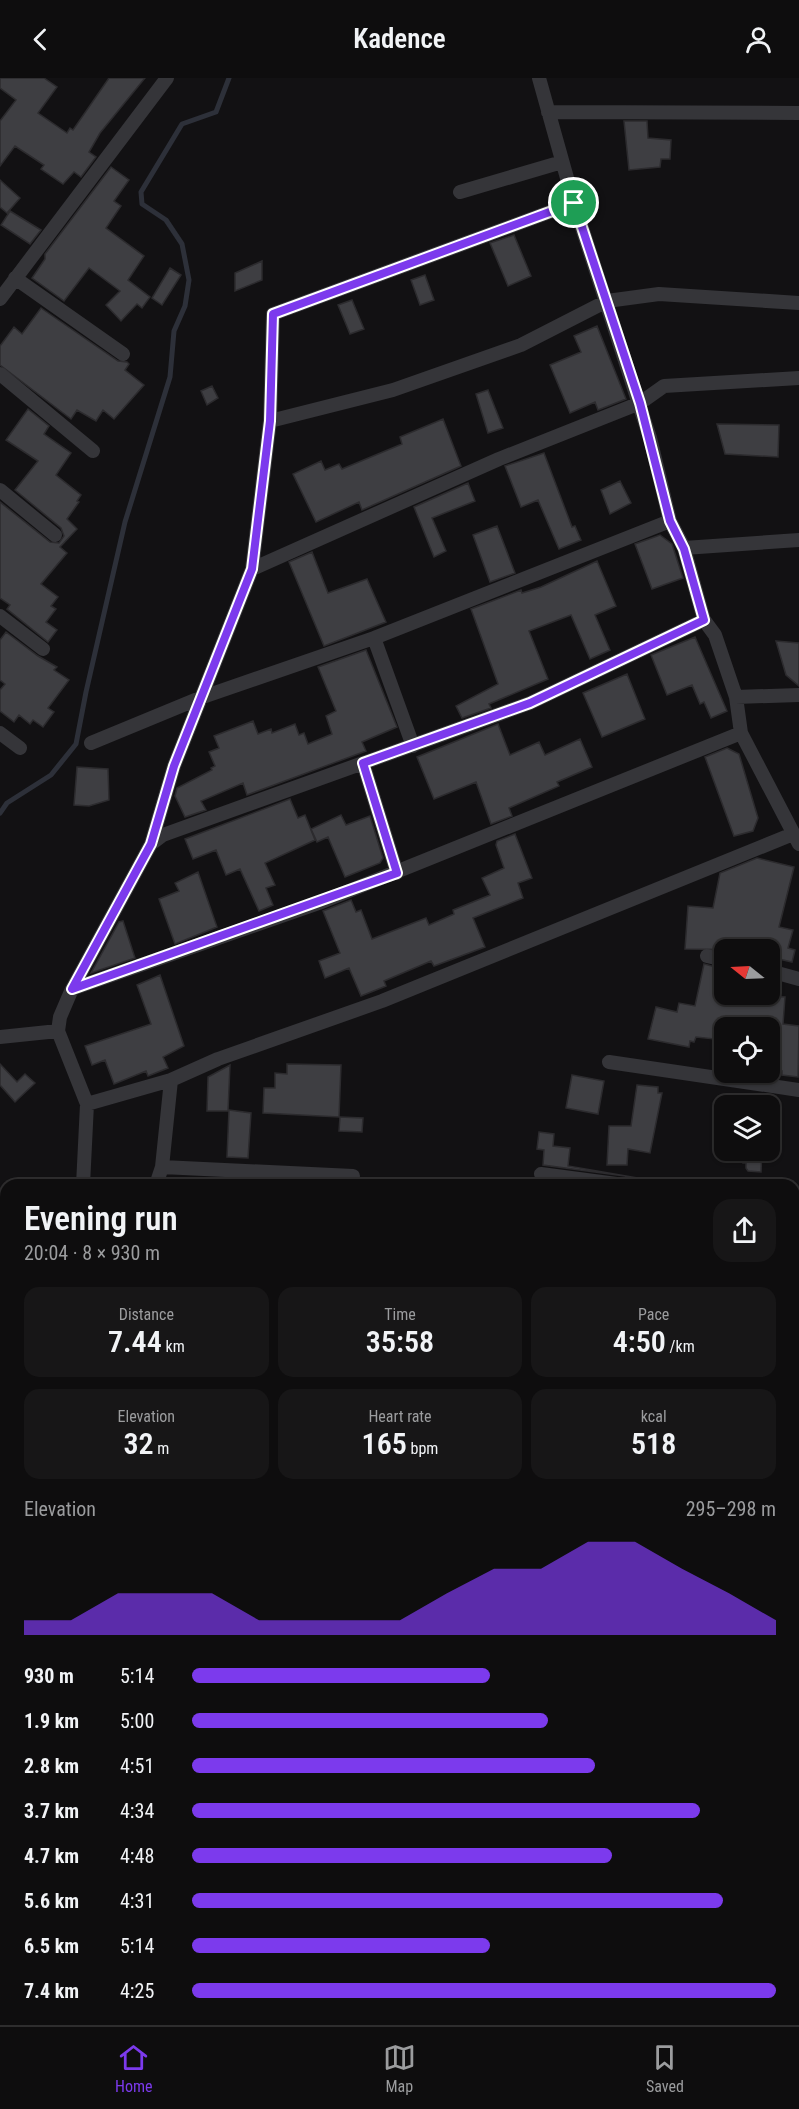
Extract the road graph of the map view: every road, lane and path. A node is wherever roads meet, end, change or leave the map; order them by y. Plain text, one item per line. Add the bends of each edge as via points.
1 (167, 78) edge
2 (539, 78) edge
3 (548, 112) junction
4 (799, 112) edge
5 (562, 162) junction
6 (460, 192) dead end
7 (574, 203) junction
8 (15, 278) junction
9 (0, 299) edge
10 (607, 301) junction
11 (799, 303) edge
12 (123, 354) dead end
13 (0, 374) edge
14 (799, 378) edge
15 (640, 403) junction
16 (270, 421) junction
17 (93, 451) dead end
18 (0, 490) edge
19 (670, 521) junction
20 (55, 536) dead end
21 (799, 540) edge
22 (684, 549) junction
23 (252, 569) junction
24 (0, 616) edge
25 (704, 620) junction
26 (374, 638) junction
27 (43, 649) dead end
28 (799, 694) edge
29 (736, 697) junction
30 (200, 698) junction
31 (741, 732) junction
32 (0, 733) edge
33 (91, 743) dead end
34 (413, 746) junction
35 (20, 748) dead end
36 (363, 763) junction
37 (796, 839) edge
38 (151, 844) junction
39 (397, 873) junction
40 (707, 956) dead end
41 (714, 958) edge
42 (780, 974) edge
43 (799, 979) edge
44 (72, 989) junction
45 (58, 1031) junction
46 (0, 1036) edge
47 (609, 1062) dead end
48 (171, 1080) junction
49 (799, 1090) edge
50 (87, 1104) junction
51 (162, 1167) junction
52 (541, 1174) dead end
53 (353, 1176) dead end
54 (83, 1179) edge
55 (158, 1179) edge
56 (579, 1179) edge

1 - 8 street
2 - 3 street
3 - 4 street
3 - 5 street
5 - 6 street
5 - 7 street
7 - 10 street
7 - 16 street via 273,314
8 - 9 street
8 - 12 street
10 - 11 street via 660,294
10 - 15 street
10 - 16 street via 521,345 393,390
13 - 17 street
14 - 15 street via 664,386
15 - 19 street
15 - 23 street via 500,459
16 - 23 street
18 - 20 street
19 - 22 street
19 - 26 street
21 - 22 street
22 - 25 street
23 - 30 street
24 - 27 street
25 - 29 street via 715,635
25 - 34 street via 530,703
26 - 30 street
26 - 34 street
28 - 29 street
29 - 31 street
30 - 33 street
30 - 38 street via 174,766
31 - 37 street
31 - 39 street
32 - 35 street
34 - 36 street
36 - 38 street via 163,835
36 - 39 street
37 - 48 street
38 - 44 street
39 - 44 street
40 - 41 street
42 - 43 street
44 - 45 street
45 - 46 street
45 - 50 street
47 - 49 street
48 - 50 street
48 - 51 street
50 - 54 street
51 - 53 street
51 - 55 street
52 - 56 street

